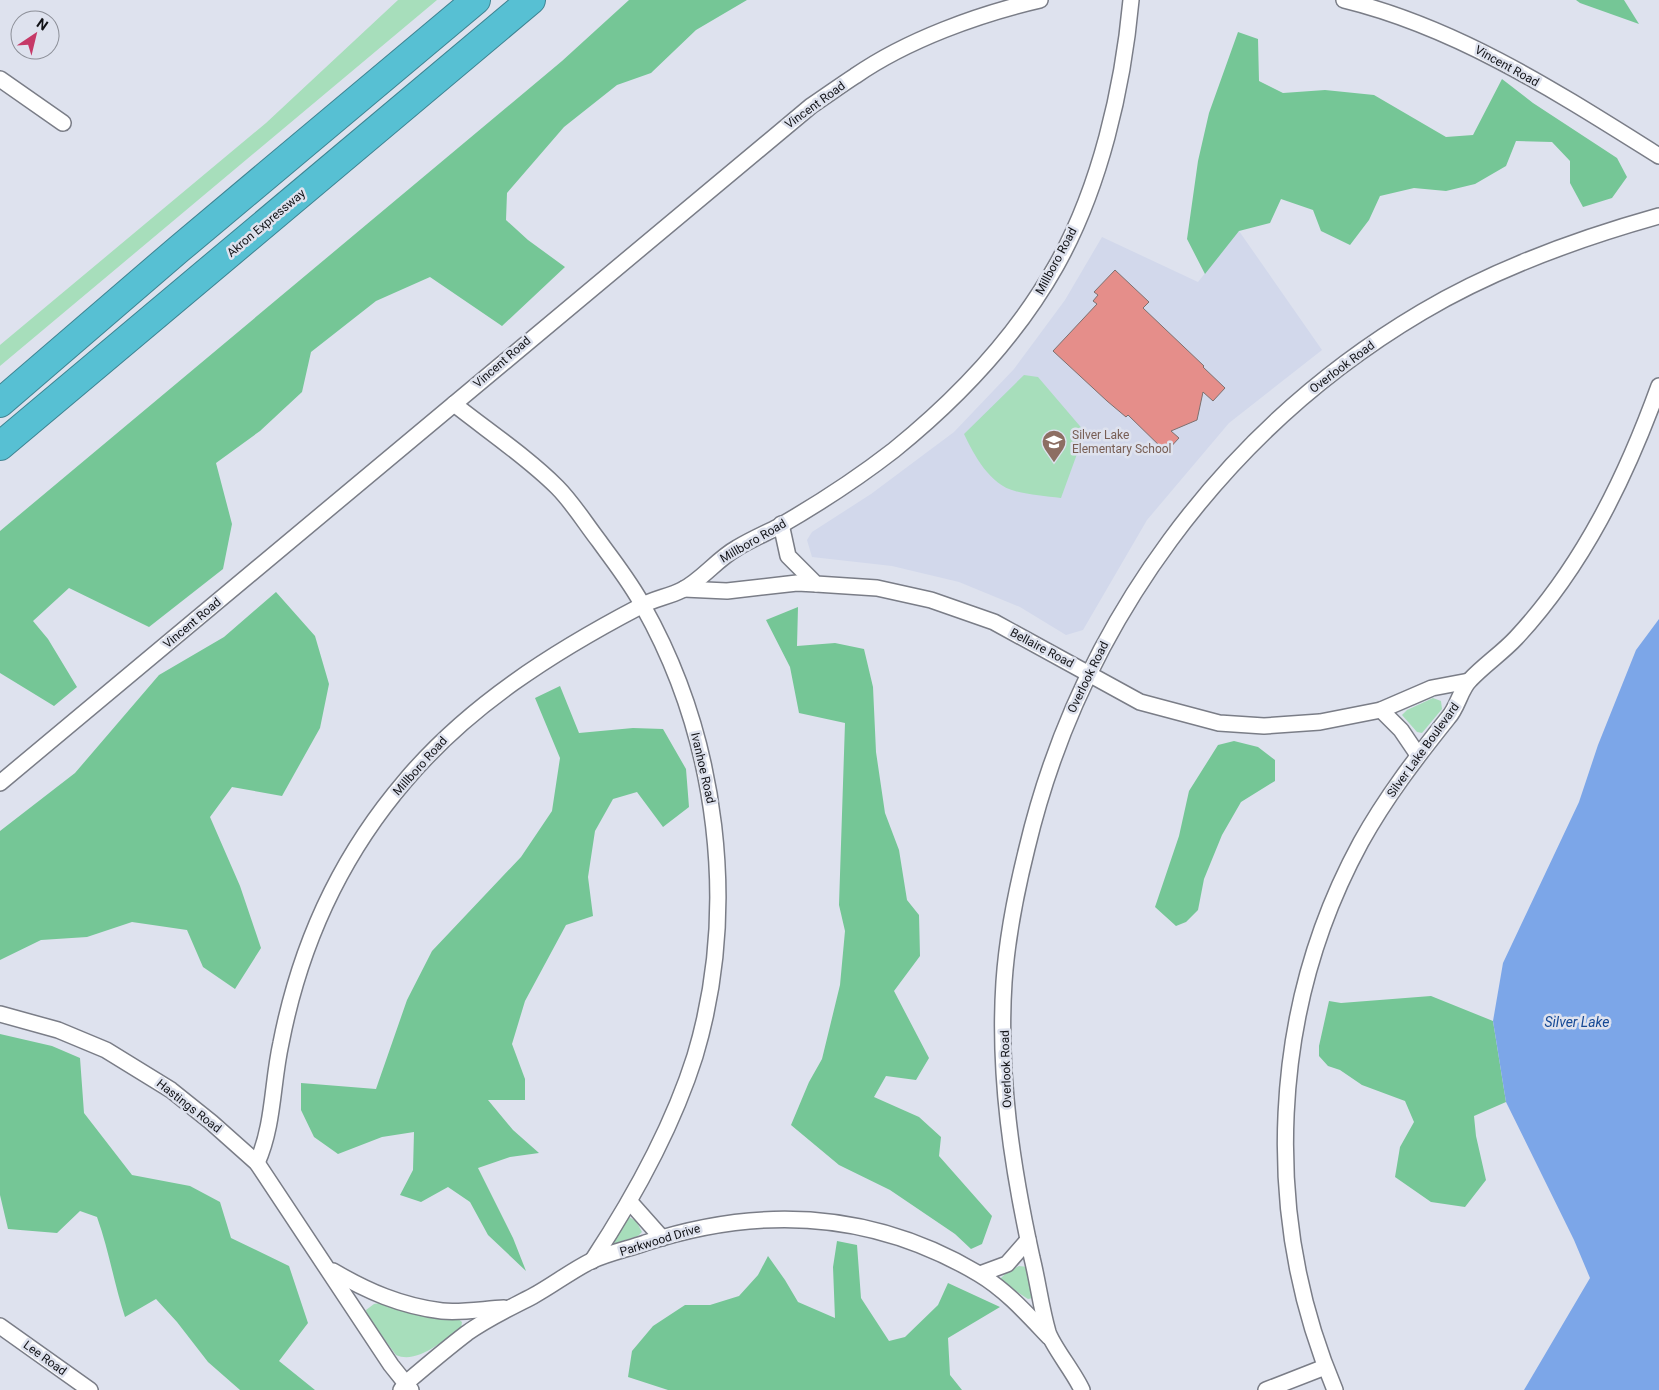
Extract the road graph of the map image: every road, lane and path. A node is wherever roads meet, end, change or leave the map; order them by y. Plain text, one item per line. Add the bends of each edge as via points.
1 (476, 0) edge
2 (531, 0) edge
3 (1040, 0) edge
4 (1131, 0) edge
5 (1344, 0) edge
6 (0, 78) edge
7 (63, 123) dead end
8 (1659, 156) edge
9 (1659, 216) edge
10 (1641, 222) junction
11 (1659, 226) edge
12 (1659, 386) edge
13 (0, 403) edge
14 (454, 404) junction
15 (0, 446) edge
16 (781, 524) junction
17 (816, 584) junction
18 (684, 589) junction
19 (642, 604) junction
20 (1088, 673) junction
21 (1468, 681) junction
22 (1381, 710) junction
23 (1418, 755) junction
24 (0, 783) edge
25 (0, 1014) edge
26 (257, 1163) junction
27 (630, 1202) junction
28 (662, 1238) junction
29 (1028, 1240) junction
30 (592, 1261) junction
31 (325, 1266) junction
32 (980, 1274) junction
33 (505, 1308) junction
34 (0, 1326) edge
35 (1050, 1337) junction
36 (1325, 1367) junction
37 (76, 1385) edge
38 (406, 1388) edge
39 (1083, 1389) edge
40 (90, 1390) edge
41 (1266, 1390) edge
42 (1335, 1390) edge

1 - 13 highway
2 - 15 highway, Akron Expressway
3 - 14 street, Vincent Road via 960,24 919,42 856,75 822,98
4 - 16 street, Millboro Road via 1127,43 1115,104 1085,202 1056,266 1029,310 990,360 926,423 863,472
5 - 8 street, Vincent Road via 1410,20 1466,44
6 - 7 street
9 - 10 street, Overlook Road
10 - 11 street
10 - 20 street, Overlook Road via 1528,260 1424,310 1361,351 1293,405 1246,450 1171,537 1122,611
12 - 21 street, Silver Lake Boulevard via 1630,461 1579,554 1516,637
14 - 19 street, Ivanhoe Road via 557,487
14 - 24 street, Vincent Road
16 - 17 street via 788,556
16 - 18 street, Millboro Road via 726,554
17 - 18 street, Bellaire Road via 727,591
17 - 20 street, Bellaire Road via 877,588 931,600 994,622
18 - 19 street, Millboro Road
19 - 26 street, Millboro Road via 552,657 489,700 430,753 404,781 366,832 322,910 298,972 279,1052 269,1130
19 - 27 street, Ivanhoe Road via 670,658 701,754 716,837 718,896 715,945 696,1053 662,1138
20 - 22 street, Bellaire Road via 1140,702 1219,724 1297,725
20 - 29 street, Overlook Road via 1054,751 1034,815 1019,882 1004,982 1004,1088 1013,1162
21 - 22 street, Bellaire Road via 1432,688
21 - 23 street, Silver Lake Boulevard via 1452,714
22 - 23 street via 1402,730
23 - 36 street, Silver Lake Boulevard via 1378,814 1328,915 1306,983 1290,1063 1285,1136 1290,1222 1302,1288
25 - 26 street, Hastings Road via 58,1030 129,1062 184,1101
26 - 31 street, Hastings Road
27 - 28 street
27 - 30 street, Ivanhoe Road
28 - 30 street, Parkwood Drive
28 - 32 street, Parkwood Drive via 734,1221 816,1219 885,1232
29 - 32 street via 1007,1264
29 - 35 street, Overlook Road
30 - 33 street, Parkwood Drive
31 - 33 street, Hastings Road via 364,1290 396,1302 443,1311
31 - 38 street, Hastings Road
32 - 35 street, Parkwood Drive via 1011,1297
33 - 38 street, Parkwood Drive via 468,1333
34 - 37 street, Lee Road
35 - 39 street, Overlook Road
36 - 41 street
36 - 42 street, Silver Lake Boulevard
37 - 40 street, Lee Road

